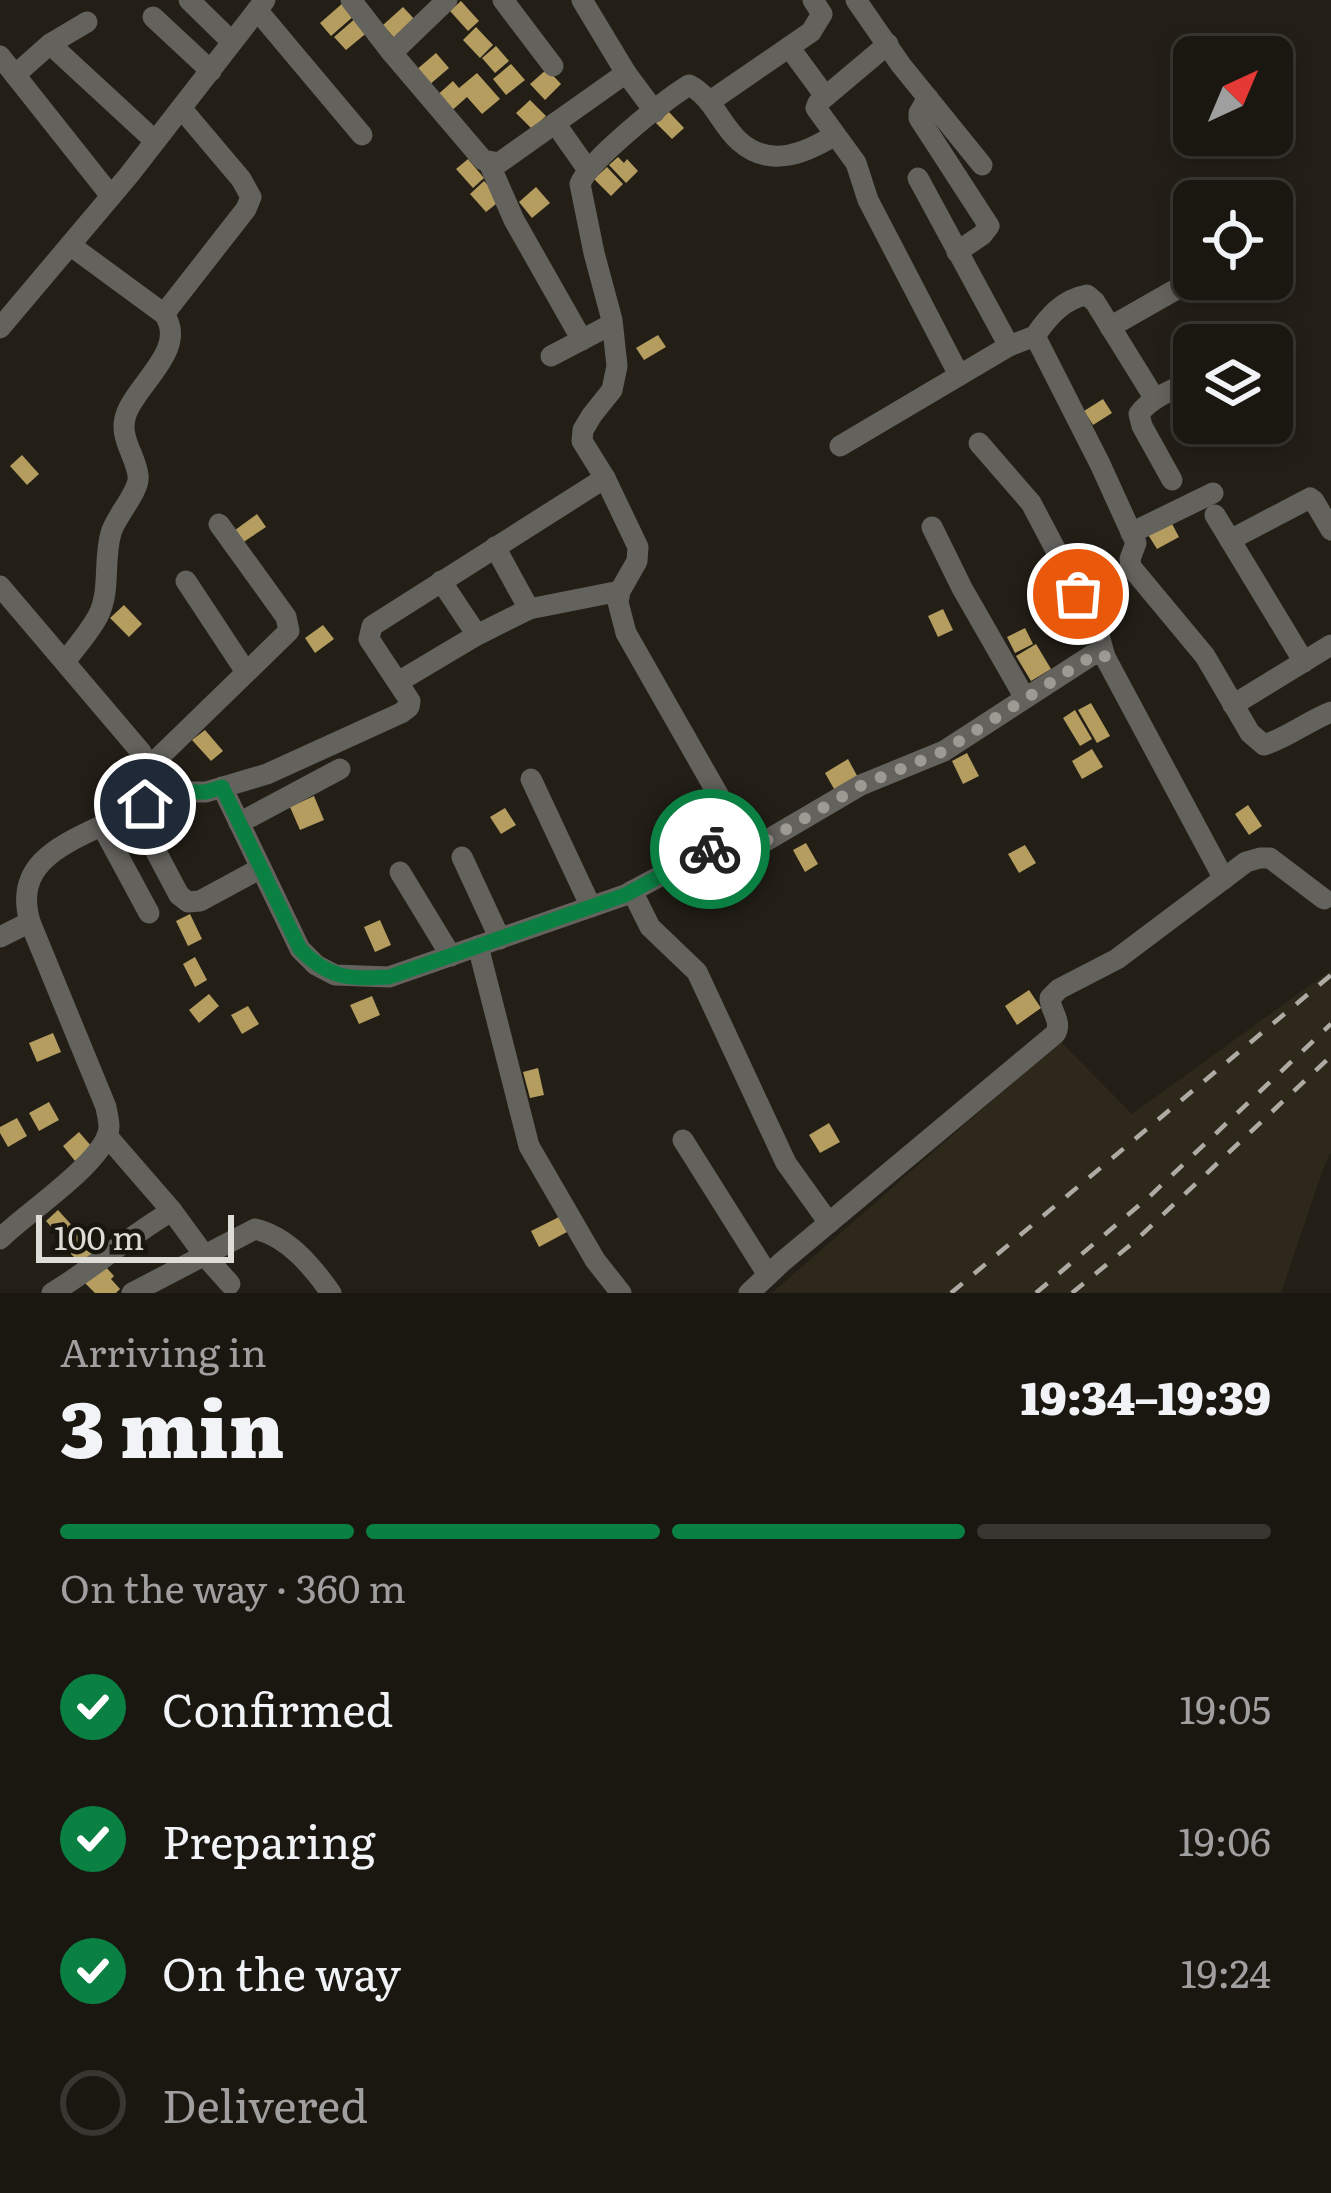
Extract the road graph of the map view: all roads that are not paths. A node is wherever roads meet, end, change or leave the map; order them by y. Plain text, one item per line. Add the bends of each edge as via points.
1 (189, 0) edge
2 (351, 0) edge
3 (447, 0) edge
4 (503, 0) edge
5 (582, 0) edge
6 (813, 0) edge
7 (856, 0) edge
8 (261, 5) edge
9 (153, 17) dead end
10 (87, 22) dead end
11 (232, 42) junction
12 (50, 44) junction
13 (888, 44) junction
14 (789, 47) junction
15 (392, 53) junction
16 (0, 56) edge
17 (553, 66) dead end
18 (211, 70) junction
19 (626, 73) junction
20 (15, 75) junction
21 (826, 96) junction
22 (928, 98) junction
23 (710, 102) junction
24 (181, 108) junction
25 (655, 112) junction
26 (555, 123) junction
27 (362, 136) dead end
28 (836, 136) junction
29 (155, 141) junction
30 (489, 163) junction
31 (982, 165) dead end
32 (588, 170) junction
33 (918, 178) dead end
34 (111, 196) junction
35 (70, 245) junction
36 (957, 252) junction
37 (1173, 291) edge
38 (164, 314) junction
39 (612, 324) junction
40 (1110, 326) junction
41 (0, 328) edge
42 (1035, 336) junction
43 (582, 340) junction
44 (1009, 346) junction
45 (551, 356) dead end
46 (958, 375) junction
47 (1173, 390) edge
48 (1155, 399) junction
49 (979, 443) dead end
50 (840, 446) dead end
51 (605, 478) junction
52 (1172, 480) dead end
53 (219, 524) dead end
54 (932, 527) dead end
55 (1331, 530) edge
56 (1131, 533) junction
57 (1230, 540) junction
58 (495, 547) junction
59 (185, 581) dead end
60 (441, 581) junction
61 (0, 586) edge
62 (620, 591) junction
63 (529, 609) junction
64 (477, 635) junction
65 (1331, 645) edge
66 (1105, 657) junction
67 (65, 662) junction
68 (1304, 662) junction
69 (246, 672) junction
70 (398, 682) junction
71 (1025, 698) junction
72 (1233, 705) junction
73 (1331, 712) edge
74 (149, 767) junction
75 (340, 769) dead end
76 (531, 779) dead end
77 (222, 787) junction
78 (156, 792) junction
79 (134, 810) junction
80 (239, 824) junction
81 (102, 826) junction
82 (740, 833) junction
83 (462, 857) dead end
84 (261, 868) junction
85 (400, 872) dead end
86 (1224, 879) junction
87 (632, 891) junction
88 (1324, 899) dead end
89 (591, 907) junction
90 (149, 913) dead end
91 (30, 922) junction
92 (0, 937) edge
93 (489, 942) junction
94 (451, 956) junction
95 (107, 1136) junction
96 (683, 1140) dead end
97 (172, 1210) junction
98 (829, 1223) junction
99 (0, 1239) edge
100 (205, 1256) junction
101 (768, 1275) junction
102 (230, 1284) dead end
103 (52, 1293) edge
104 (132, 1293) edge
105 (331, 1293) edge
106 (621, 1293) edge
107 (749, 1293) edge

1 - 11 street
2 - 15 street
3 - 15 street
4 - 17 street
5 - 19 street
6 - 14 street via 820,20
7 - 13 street
8 - 11 street
8 - 27 street
9 - 18 street
10 - 12 street
11 - 18 street
12 - 20 street
12 - 29 street
13 - 21 street
13 - 22 street
14 - 21 street
14 - 23 street
15 - 30 street
16 - 20 street
18 - 24 street
19 - 25 street
19 - 26 street
20 - 34 street
21 - 28 street via 816,108
22 - 31 street
22 - 36 street via 919,118 989,226
23 - 25 street via 689,85
23 - 28 street via 739,141 762,154 796,156
24 - 29 street
24 - 38 street via 250,197
25 - 32 street
26 - 30 street
26 - 32 street
28 - 46 street
29 - 34 street
30 - 43 street
32 - 39 street via 580,184
33 - 36 street
34 - 35 street
35 - 38 street
35 - 41 street
36 - 44 street
37 - 40 street
38 - 67 street via 169,348 123,428 138,484 111,533 99,615
39 - 43 street
39 - 51 street via 612,390 582,441
40 - 42 street via 1082,295
40 - 48 street
42 - 44 street
42 - 56 street
43 - 45 street
44 - 46 street
46 - 50 street
47 - 48 street
48 - 52 street via 1139,414
49 - 66 street via 1031,503
51 - 58 street
51 - 62 street via 638,547
53 - 69 street via 290,625
54 - 71 street
55 - 57 street via 1310,498
56 - 57 street via 1214,504
56 - 72 street via 1131,567 1205,656
57 - 68 street
58 - 60 street
58 - 63 street
59 - 69 street
60 - 64 street
60 - 70 street via 369,632
61 - 67 street
62 - 63 street
62 - 82 street via 626,633
63 - 64 street
64 - 70 street
65 - 68 street
66 - 71 street via 1092,656
66 - 86 street
67 - 74 street
68 - 72 street
69 - 74 street
70 - 77 street via 410,701 401,713
71 - 82 street via 944,751 862,785 764,842
72 - 73 street via 1264,745
74 - 78 street
75 - 80 street
76 - 89 street
77 - 78 street
77 - 80 street
78 - 79 street
79 - 81 street
79 - 84 street via 188,902
80 - 84 street
81 - 90 street
81 - 91 street via 34,871 26,889
82 - 87 street
83 - 93 street
84 - 94 street via 300,949 335,975 389,977
85 - 94 street
86 - 88 street via 1246,862 1270,858
86 - 98 street via 1117,958 1059,989 1050,998 1055,1034
87 - 89 street
87 - 98 street via 650,927 697,972 786,1163
89 - 93 street
91 - 92 street
91 - 95 street via 106,1107
93 - 94 street
93 - 106 street via 529,1146
95 - 97 street
95 - 99 street via 88,1164
96 - 101 street
97 - 100 street
97 - 103 street
98 - 101 street
100 - 102 street
100 - 104 street
100 - 105 street via 255,1229 270,1233
101 - 107 street

